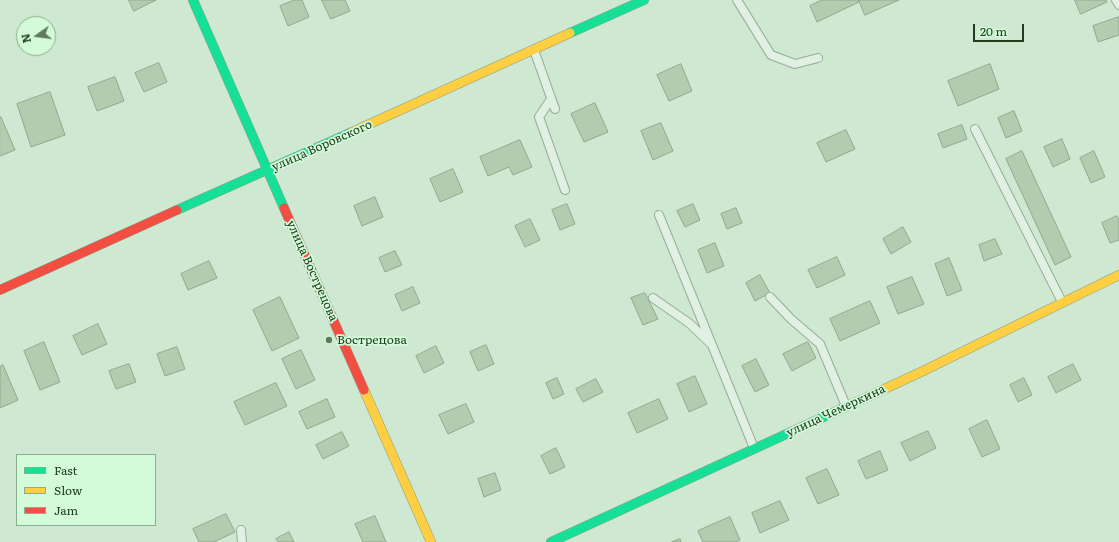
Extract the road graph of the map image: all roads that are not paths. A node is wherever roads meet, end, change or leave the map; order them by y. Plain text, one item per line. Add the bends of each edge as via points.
1 (193, 0) edge
2 (644, 0) edge
3 (737, 0) edge
4 (1116, 0) edge
5 (1119, 5) edge
6 (534, 50) junction
7 (818, 58) dead end
8 (552, 99) junction
9 (555, 110) dead end
10 (975, 129) dead end
11 (268, 170) junction
12 (565, 190) dead end
13 (659, 215) dead end
14 (1119, 275) edge
15 (0, 290) edge
16 (770, 297) dead end
17 (653, 298) dead end
18 (1062, 303) junction
19 (712, 345) junction
20 (846, 406) junction
21 (754, 448) junction
22 (241, 530) dead end
23 (568, 534) junction
24 (242, 542) edge
25 (431, 542) edge
26 (551, 542) edge
27 (574, 542) edge

1 - 11 street, улица Вострецова
2 - 6 street, улица Воровского
3 - 7 lane via 771,55 795,64
4 - 5 lane
6 - 8 lane
6 - 11 street, улица Воровского
8 - 9 lane
8 - 12 lane via 539,117
10 - 18 lane
11 - 15 street, улица Воровского
11 - 25 street, улица Вострецова
13 - 19 lane
14 - 18 street, улица Чемеркина
16 - 20 lane via 820,344
17 - 19 lane via 688,323
18 - 20 street, улица Чемеркина
19 - 21 lane
20 - 21 street, улица Чемеркина
21 - 23 street, улица Чемеркина
22 - 24 lane
23 - 26 street, улица Чемеркина
23 - 27 lane

